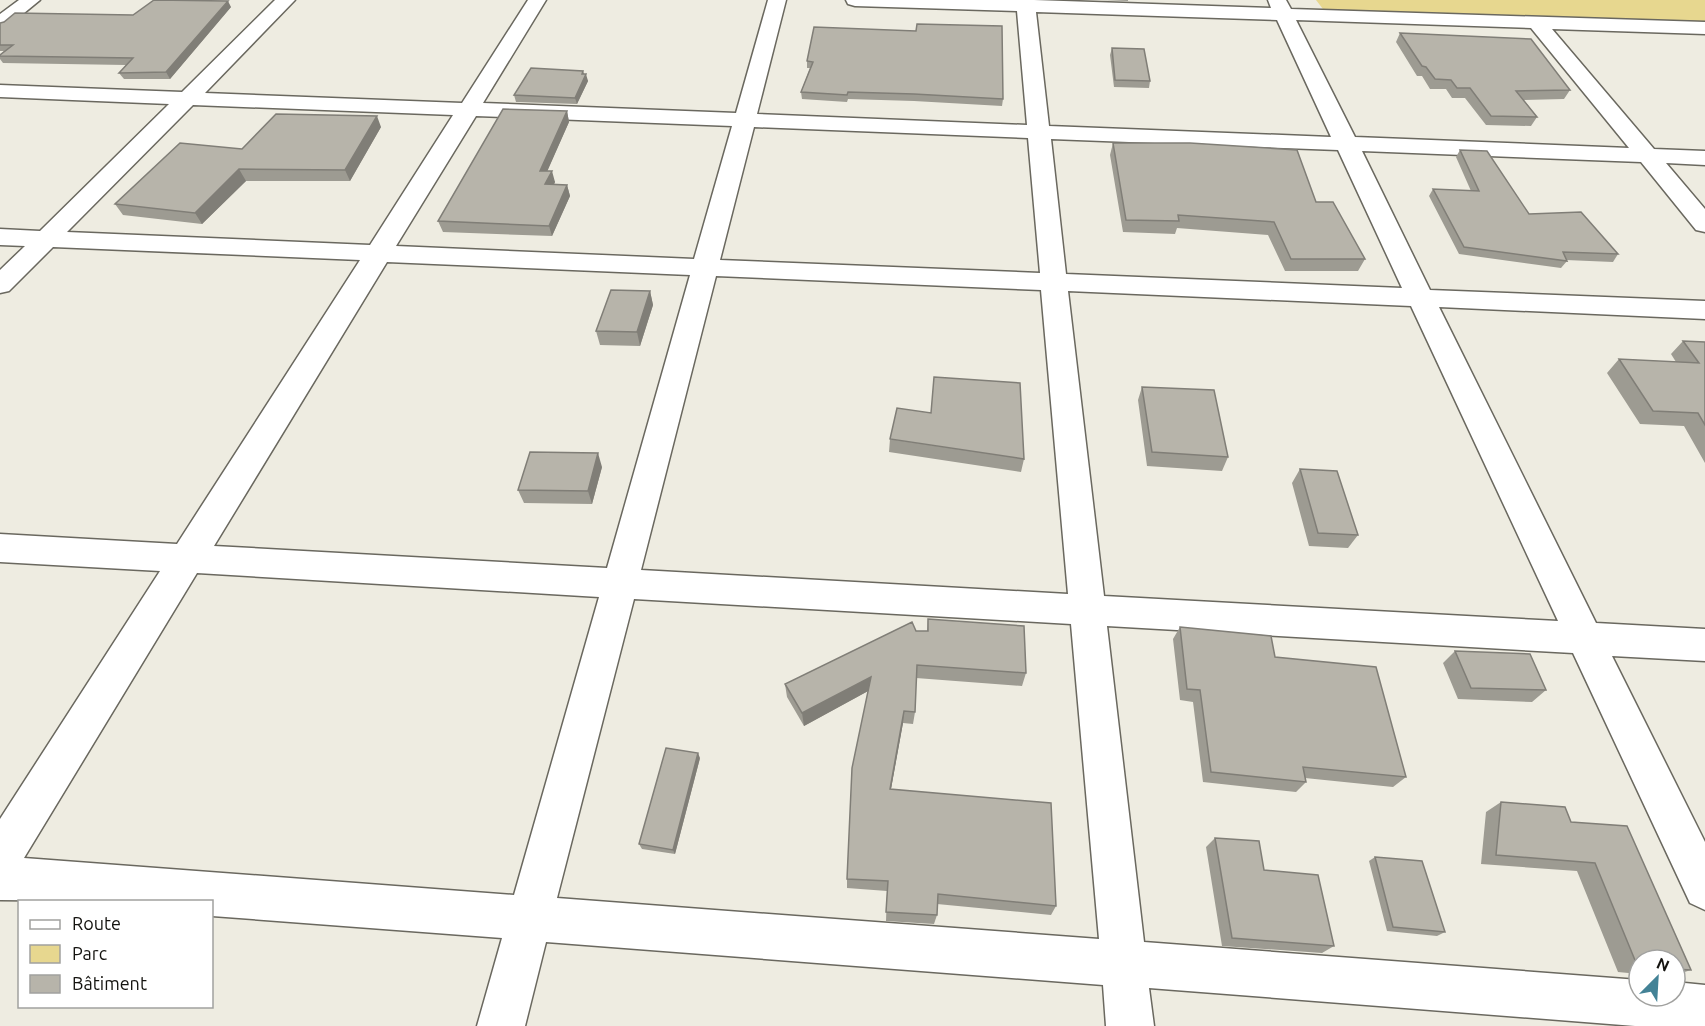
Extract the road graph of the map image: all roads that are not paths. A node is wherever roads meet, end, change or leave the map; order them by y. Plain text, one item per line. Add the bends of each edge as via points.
1 (31, 0) edge
2 (286, 0) edge
3 (537, 0) edge
4 (777, 0) edge
5 (855, 0) edge
6 (1025, 3) edge
7 (1280, 7) edge
8 (0, 22) edge
9 (1536, 22) junction
10 (1705, 28) edge
11 (0, 91) edge
12 (187, 99) junction
13 (469, 110) junction
14 (745, 120) junction
15 (1038, 132) junction
16 (1346, 144) junction
17 (1647, 156) junction
18 (1705, 158) edge
19 (1705, 225) edge
20 (0, 237) edge
21 (46, 239) junction
22 (379, 253) junction
23 (705, 267) junction
24 (1053, 282) junction
25 (0, 285) edge
26 (1420, 297) junction
27 (1705, 310) edge
28 (0, 548) edge
29 (186, 559) junction
30 (619, 584) junction
31 (1086, 610) junction
32 (1584, 638) junction
33 (1705, 645) edge
34 (0, 857) edge
35 (0, 878) edge
36 (1705, 888) edge
37 (530, 919) junction
38 (1124, 963) junction
39 (1705, 1008) edge
40 (501, 1026) edge
41 (1130, 1026) edge

1 - 8 street
2 - 12 street
3 - 13 street
4 - 14 street
5 - 6 street
6 - 7 street
6 - 15 street
7 - 9 street
7 - 16 street
9 - 10 street
9 - 17 street
11 - 12 street
12 - 13 street
12 - 21 street
13 - 14 street
13 - 22 street
14 - 15 street
14 - 23 street
15 - 16 street
15 - 24 street
16 - 17 street
16 - 26 street
17 - 18 street
17 - 19 street
20 - 21 street
21 - 22 street
21 - 25 street
22 - 23 street
22 - 29 street
23 - 24 street
23 - 30 street
24 - 26 street
24 - 31 street
26 - 27 street
26 - 32 street
28 - 29 street
29 - 30 street
29 - 34 street
30 - 31 street
30 - 37 street
31 - 32 street
31 - 38 street
32 - 33 street
32 - 36 street
35 - 37 street
37 - 38 street
37 - 40 street
38 - 39 street
38 - 41 street

